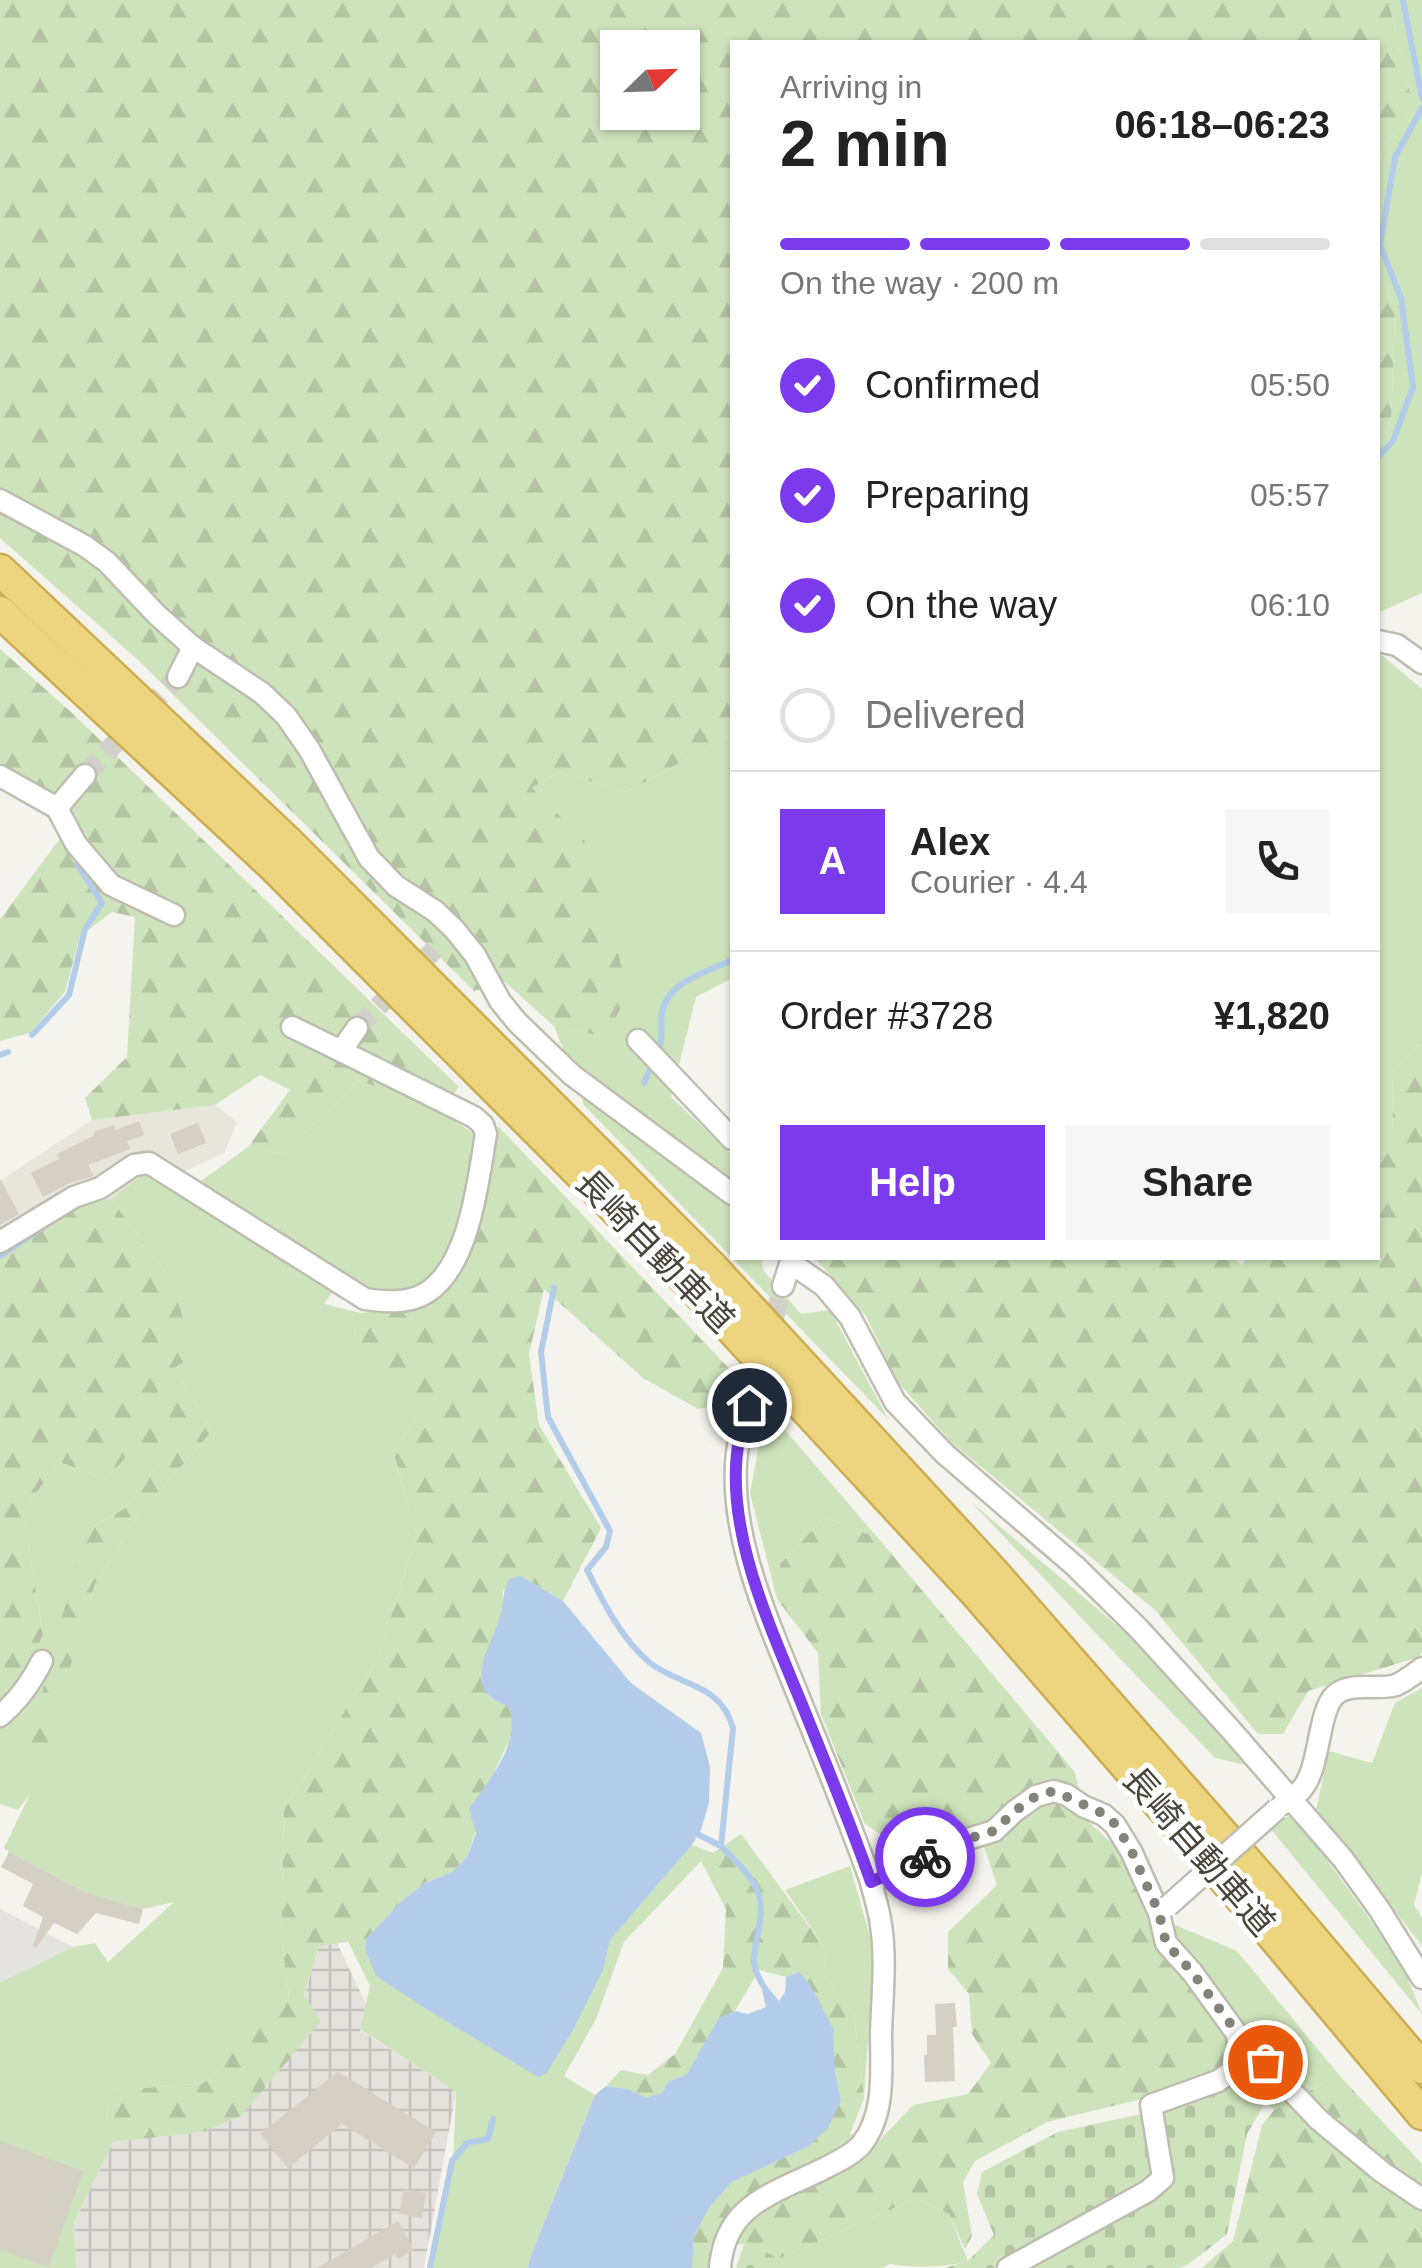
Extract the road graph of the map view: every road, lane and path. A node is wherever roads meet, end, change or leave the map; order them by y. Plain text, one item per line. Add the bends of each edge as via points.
1 (0, 500) edge
2 (0, 570) edge
3 (0, 612) edge
4 (1380, 641) edge
5 (193, 647) junction
6 (1422, 663) edge
7 (178, 677) tunnel mouth
8 (85, 774) tunnel mouth
9 (0, 776) edge
10 (58, 808) junction
11 (174, 914) dead end
12 (292, 1027) dead end
13 (357, 1028) tunnel mouth
14 (638, 1040) dead end
15 (341, 1051) junction
16 (730, 1138) edge
17 (730, 1193) edge
18 (0, 1242) edge
19 (792, 1260) edge
20 (783, 1286) tunnel mouth
21 (749, 1405) tunnel mouth
22 (42, 1661) dead end
23 (1422, 1668) edge
24 (0, 1716) edge
25 (1284, 1804) junction
26 (871, 1882) junction
27 (1163, 1910) junction
28 (1422, 1978) edge
29 (1238, 2034) junction
30 (1422, 2068) edge
31 (1422, 2114) edge
32 (1422, 2199) edge
33 (720, 2268) edge
34 (1008, 2268) edge

1 - 5 street via 108,562
2 - 30 highway, 長崎自動車道 via 290,844 710,1265 993,1572
3 - 31 highway, 長崎自動車道 via 271,864 690,1284 974,1591
4 - 6 street
5 - 7 street
5 - 17 street via 286,716 369,858 435,912 446,937 475,955 500,1001 572,1075
8 - 10 street
9 - 10 street
10 - 11 street via 76,844 111,885
12 - 15 street
13 - 15 street
14 - 16 street
15 - 18 street via 483,1125 470,1225 446,1275 426,1294 392,1303 365,1299 149,1162
19 - 20 street
19 - 25 street via 850,1317 894,1402 1138,1628
21 - 26 street via 736,1468 742,1535
22 - 24 street
23 - 25 street via 1400,1684 1348,1688 1335,1696 1303,1789
25 - 27 street, bridge
25 - 28 street via 1343,1859
26 - 27 street via 994,1831 1036,1796 1054,1791 1116,1825
26 - 33 street via 884,1954 875,2122 860,2147 754,2203 734,2221
27 - 29 street via 1166,1943
29 - 32 street via 1320,2120
29 - 34 street via 1232,2072 1151,2104 1163,2178

